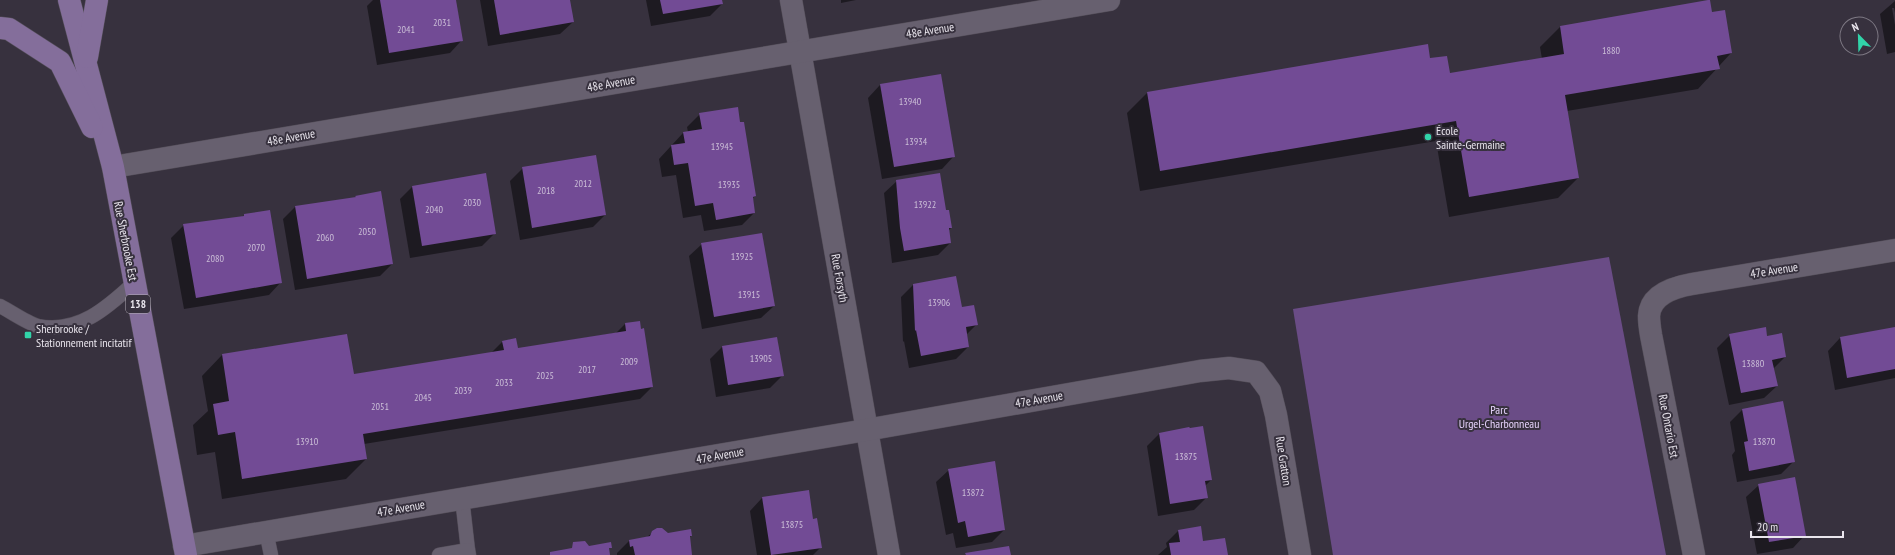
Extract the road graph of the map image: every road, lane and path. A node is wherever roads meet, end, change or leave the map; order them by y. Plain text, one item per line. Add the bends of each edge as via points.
1 (68, 0) edge
2 (97, 0) edge
3 (791, 0) edge
4 (1109, 0) edge
5 (0, 28) edge
6 (800, 52) junction
7 (86, 64) junction
8 (113, 167) junction
9 (1895, 250) edge
10 (134, 283) junction
11 (1656, 298) joint
12 (0, 306) edge
13 (1256, 372) joint
14 (866, 430) junction
15 (462, 498) junction
16 (266, 531) junction
17 (185, 550) edge
18 (469, 552) edge
19 (271, 555) edge
20 (438, 555) edge
21 (889, 555) edge
22 (1300, 555) edge
23 (1694, 555) edge

1 - 7 main road, Rue Sherbrooke Est / 138
2 - 7 main road
3 - 6 street, Rue Forsyth
4 - 6 street, 48e Avenue
5 - 8 main road via 9,29 60,62
6 - 8 street, 48e Avenue
6 - 14 street, Rue Forsyth
7 - 8 main road, Rue Sherbrooke Est / 138
8 - 10 main road, Rue Sherbrooke Est / 138
9 - 11 street, 47e Avenue via 1672,288
10 - 12 lane via 106,309 60,328 36,326
10 - 17 main road, Rue Sherbrooke Est / 138
11 - 23 street, Rue Ontario Est via 1649,314 1651,335
13 - 14 street, 47e Avenue via 1229,368 1200,371
13 - 22 street, Rue Gratton via 1270,391 1276,415
14 - 15 street, 47e Avenue
14 - 21 street, Rue Forsyth
15 - 16 street, 47e Avenue
15 - 18 lane
16 - 17 street, 47e Avenue
16 - 19 lane
18 - 20 lane

